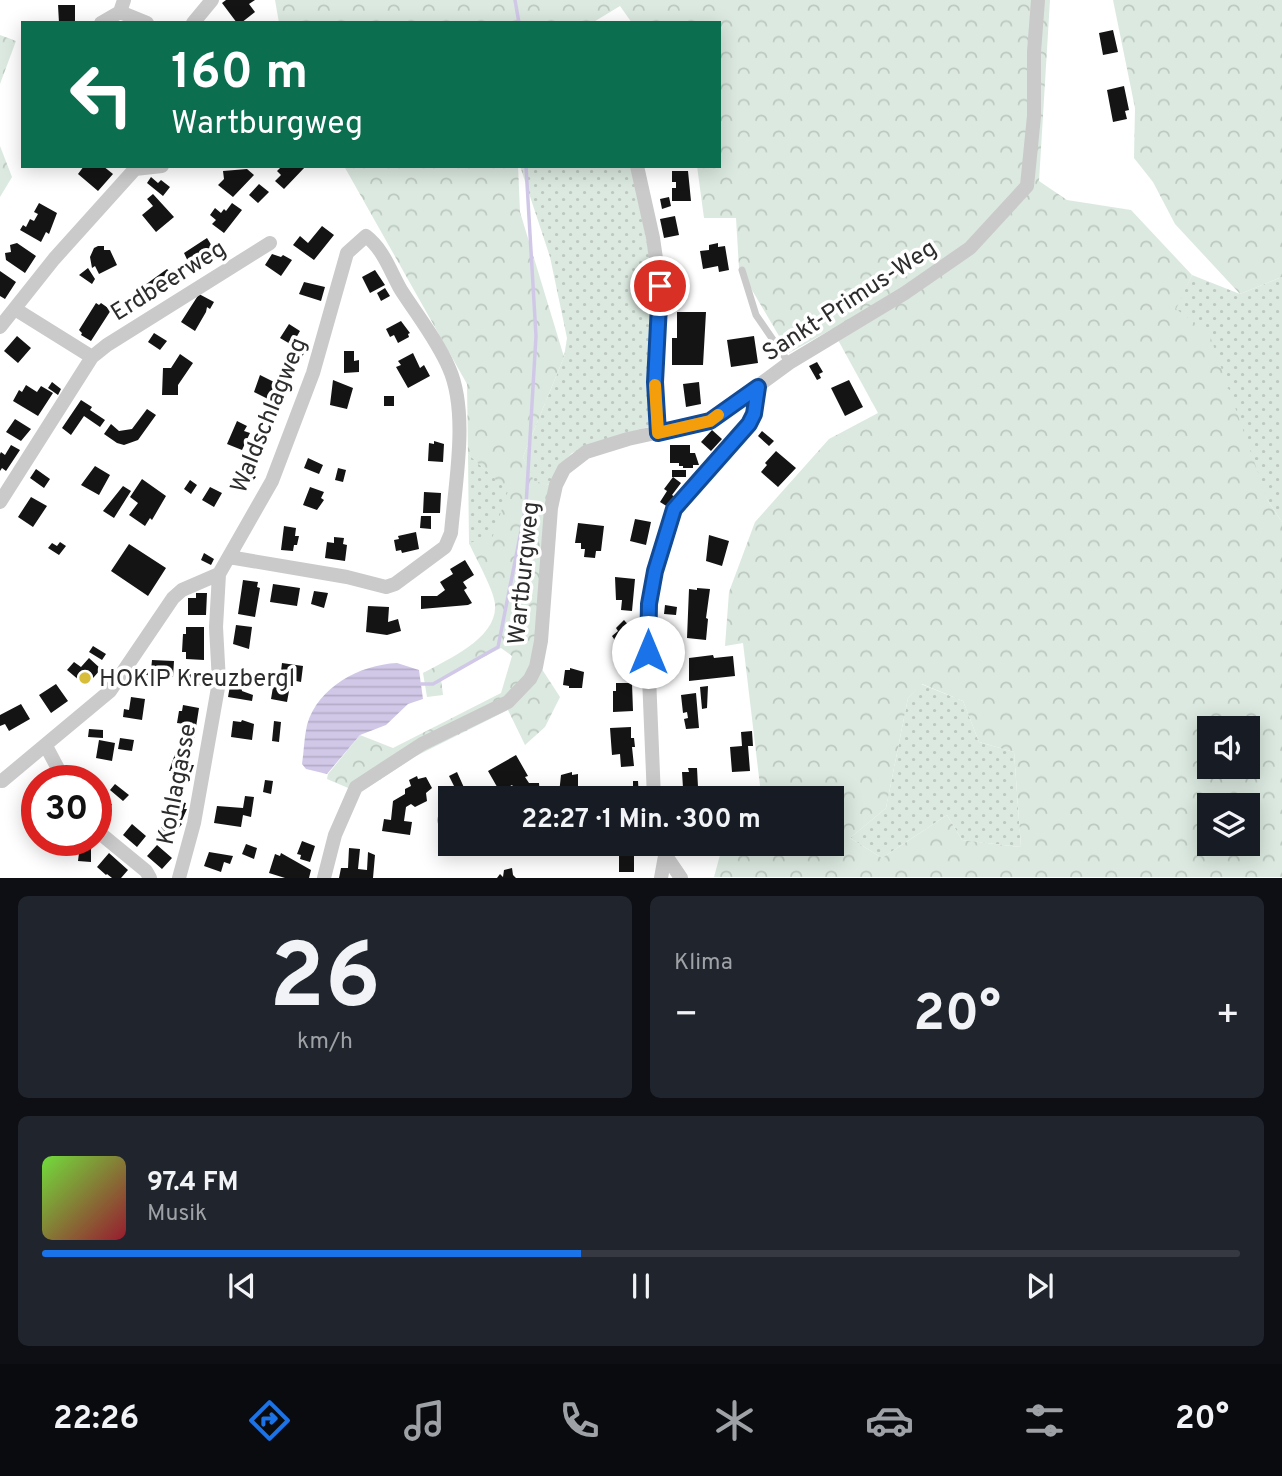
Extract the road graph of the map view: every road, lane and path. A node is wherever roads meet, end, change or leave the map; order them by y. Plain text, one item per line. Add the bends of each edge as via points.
1 (212, 0) edge
2 (1038, 0) edge
3 (122, 6) edge
4 (104, 21) edge
5 (144, 21) edge
6 (195, 21) edge
7 (133, 168) edge
8 (637, 168) edge
9 (270, 243) dead end
10 (742, 270) dead end
11 (15, 309) junction
12 (0, 327) edge
13 (92, 357) junction
14 (789, 363) junction
15 (758, 387) junction
16 (658, 433) junction
17 (0, 502) edge
18 (229, 557) junction
19 (219, 574) junction
20 (46, 746) junction
21 (56, 765) edge
22 (1, 783) edge
23 (654, 786) edge
24 (112, 843) edge
25 (661, 856) edge
26 (665, 856) edge
27 (150, 877) edge
28 (179, 877) edge
29 (324, 877) edge
30 (661, 877) edge
31 (681, 877) edge

1 - 6 street
2 - 14 street, Sankt-Primus-Weg via 1027,186 970,248
3 - 4 street
3 - 5 street
7 - 11 street
8 - 16 street via 660,286 655,382
9 - 13 street, Erdbeerweg
10 - 14 lane via 756,315
11 - 12 street
11 - 13 street
13 - 17 street, Erdbeerweg
14 - 15 street, Sankt-Primus-Weg
15 - 16 street, Wartburgweg via 710,421
15 - 23 street, Sankt-Primus-Weg via 749,424 674,509 655,571 647,628
16 - 29 street, Wartburgweg via 586,452 564,469 551,508 541,641 530,679 508,702 422,744 356,787 335,835
18 - 18 street, Waldschlagweg via 386,587 445,547 451,533 458,396 439,348 377,244 366,236 347,253 313,373 286,446 272,481
18 - 19 street, Waldschlagweg
19 - 20 street via 173,598 110,691
19 - 28 street, Kohlagasse via 219,681 194,823
20 - 21 street
20 - 22 street
24 - 27 street
25 - 30 street
26 - 31 street

